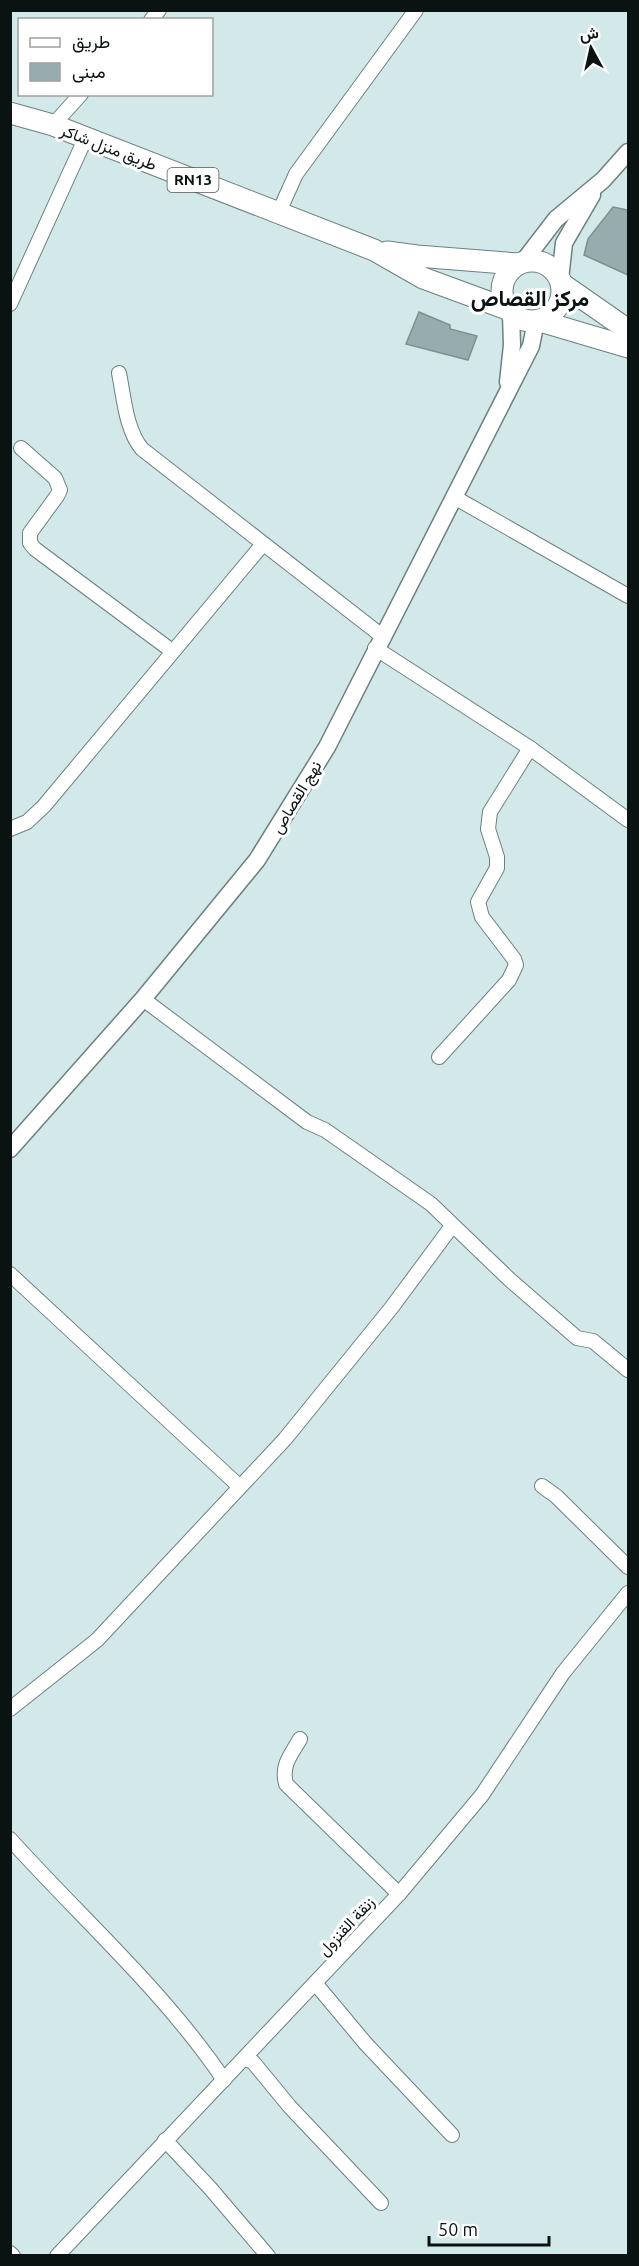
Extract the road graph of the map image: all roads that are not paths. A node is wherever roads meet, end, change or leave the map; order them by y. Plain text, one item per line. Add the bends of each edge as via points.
1 (416, 10) edge
2 (79, 96) edge
3 (10, 113) edge
4 (53, 125) junction
5 (86, 137) junction
6 (628, 152) edge
7 (603, 180) junction
8 (279, 214) junction
9 (374, 250) junction
10 (520, 263) junction
11 (561, 281) junction
12 (10, 304) edge
13 (509, 312) junction
14 (538, 321) junction
15 (628, 330) edge
16 (628, 347) edge
17 (119, 373) dead end
18 (506, 394) junction
19 (21, 448) dead end
20 (453, 497) junction
21 (263, 544) junction
22 (628, 596) edge
23 (379, 642) junction
24 (172, 651) junction
25 (530, 748) junction
26 (628, 820) edge
27 (10, 829) edge
28 (143, 999) junction
29 (439, 1057) dead end
30 (10, 1149) edge
31 (452, 1226) junction
32 (10, 1274) edge
33 (628, 1370) edge
34 (239, 1486) junction
35 (542, 1486) dead end
36 (628, 1567) edge
37 (628, 1593) edge
38 (10, 1709) edge
39 (300, 1739) dead end
40 (10, 1839) edge
41 (399, 1894) junction
42 (315, 1983) junction
43 (244, 2059) junction
44 (224, 2080) junction
45 (452, 2135) dead end
46 (165, 2140) junction
47 (381, 2203) dead end
48 (57, 2256) edge
49 (268, 2256) edge

1 - 8 street via 296,174
2 - 4 street
3 - 4 main road, طريق منزل شاكر / RN13
4 - 5 main road, طريق منزل شاكر / RN13
5 - 8 main road, طريق منزل شاكر / RN13
5 - 12 street
6 - 7 street
7 - 10 street via 556,219
7 - 11 street via 564,243
8 - 9 main road, طريق منزل شاكر / RN13
9 - 10 main road, طريق منزل شاكر / RN13
9 - 13 main road, طريق منزل شاكر / RN13 via 423,278
10 - 11 main road, RN13 via 540,262 549,266
10 - 13 main road via 505,277 502,286 501,295
11 - 14 main road via 556,310
11 - 15 main road, RN13
13 - 14 main road, RN13 via 526,321
13 - 18 street, نهج القصاص via 512,345
14 - 16 main road, RN13
14 - 18 street, نهج القصاص via 531,346
17 - 21 street via 131,429 142,450
18 - 20 street, نهج القصاص
19 - 24 street via 55,478 60,490 30,533 30,543
20 - 22 street
20 - 23 street, نهج القصاص
21 - 23 street
21 - 24 street
23 - 25 street
23 - 28 street, نهج القصاص via 327,747 257,860
24 - 27 street via 44,807 27,822
25 - 26 street
25 - 29 street via 490,812 488,829 497,868 478,902 482,917 516,965 509,980
28 - 30 street, نهج القصاص
28 - 31 street via 307,1122 326,1130 431,1204
31 - 33 street via 577,1338 592,1341
31 - 34 street via 285,1439
32 - 34 street
34 - 38 street via 97,1640
35 - 36 street
37 - 41 street, زنقة القنزول via 563,1673 482,1795
39 - 41 street via 284,1765 286,1784
40 - 44 street via 172,2009
41 - 42 street, زنقة القنزول
42 - 43 street, زنقة القنزول
42 - 45 street
43 - 44 street, زنقة القنزول
43 - 47 street via 253,2062
44 - 46 street, زنقة القنزول
46 - 48 street, زنقة القنزول
46 - 49 street

